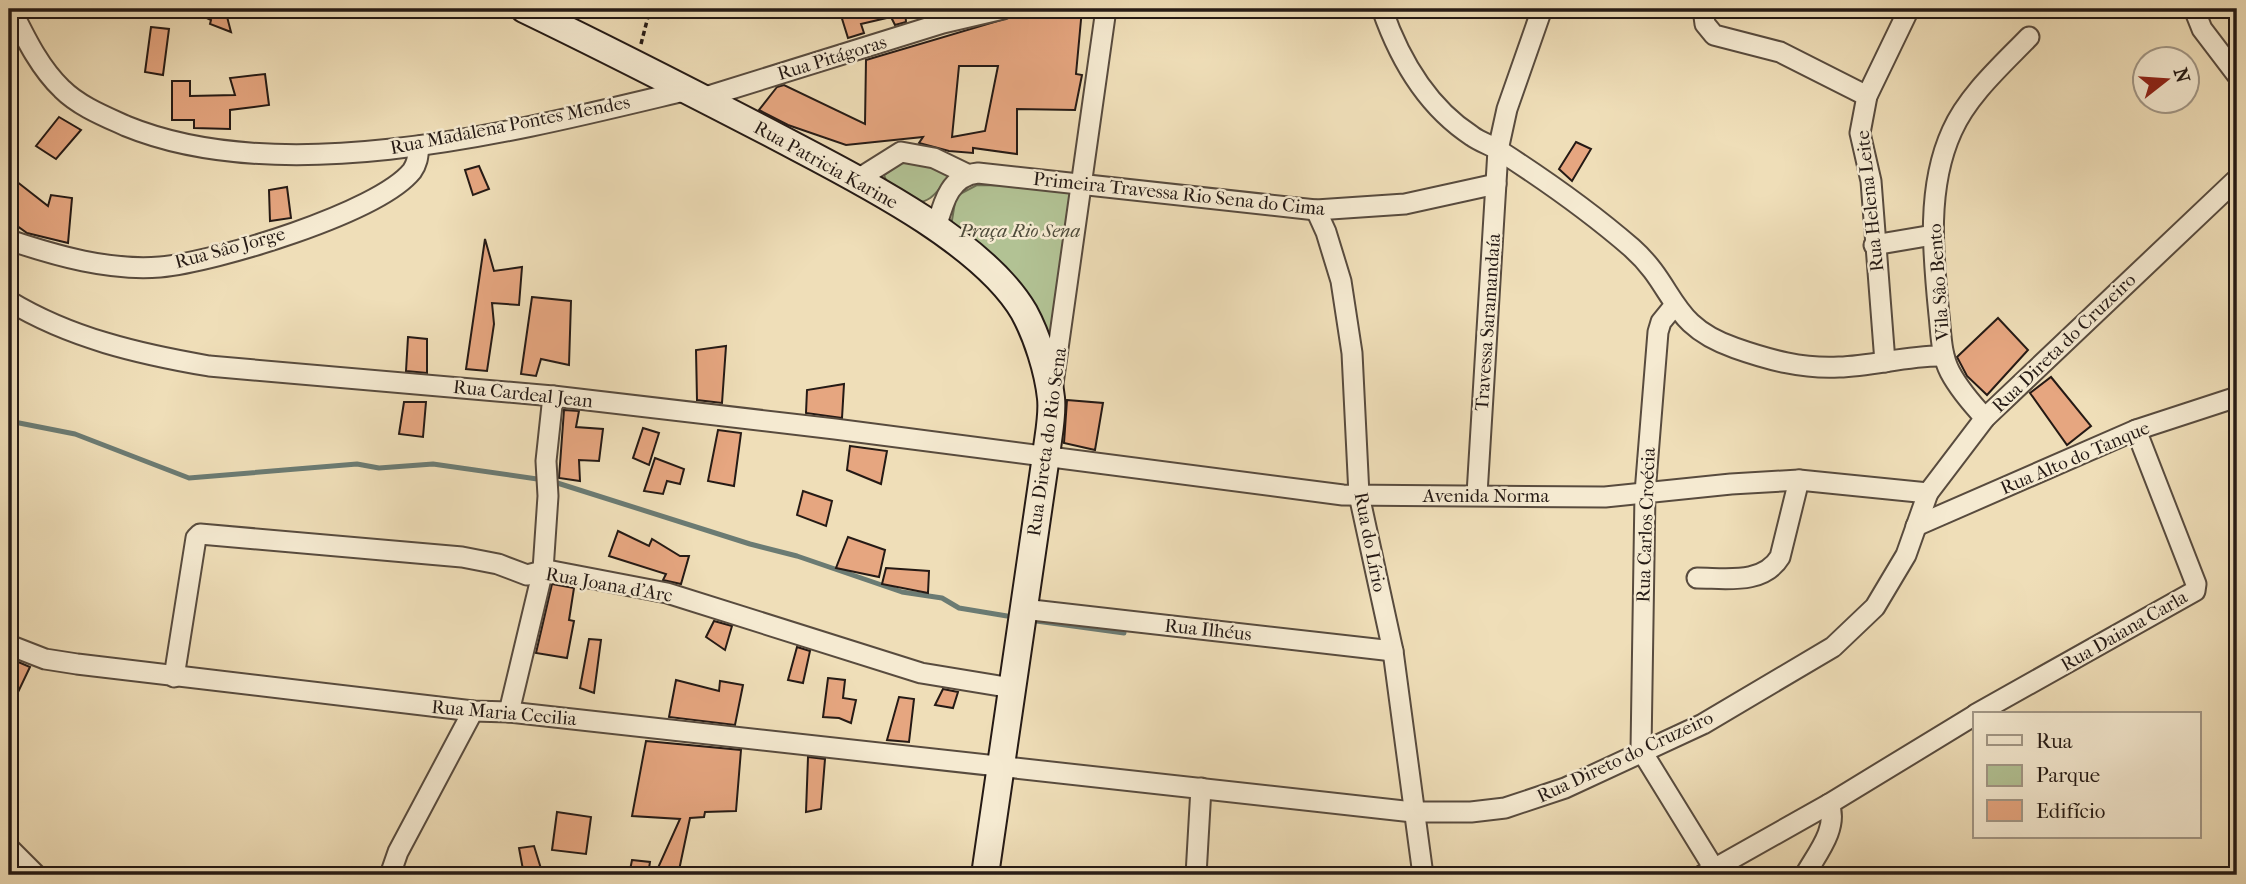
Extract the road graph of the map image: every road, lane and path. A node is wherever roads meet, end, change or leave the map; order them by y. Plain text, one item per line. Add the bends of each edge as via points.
1 (11, 9) edge
2 (524, 9) edge
3 (650, 9) edge
4 (1003, 9) edge
5 (1106, 9) edge
6 (1382, 9) edge
7 (1542, 9) edge
8 (1703, 9) edge
9 (1909, 9) edge
10 (2194, 9) edge
11 (944, 16) edge
12 (2029, 37) dead end
13 (641, 66) junction
14 (2237, 75) edge
15 (695, 94) junction
16 (1867, 96) junction
17 (419, 146) junction
18 (1498, 149) junction
19 (967, 174) junction
20 (858, 179) junction
21 (2237, 179) edge
22 (1084, 183) junction
23 (1496, 184) junction
24 (1316, 210) junction
25 (936, 228) junction
26 (1933, 235) junction
27 (9, 240) edge
28 (1874, 246) junction
29 (9, 301) edge
30 (1674, 306) junction
31 (1944, 356) junction
32 (1885, 362) junction
33 (553, 396) junction
34 (2237, 397) edge
35 (1051, 398) junction
36 (1985, 418) junction
37 (2136, 430) junction
38 (1046, 456) junction
39 (1799, 480) junction
40 (1645, 493) junction
41 (1928, 493) junction
42 (1477, 494) junction
43 (1359, 495) junction
44 (1916, 526) junction
45 (543, 570) junction
46 (1697, 578) dead end
47 (1024, 609) junction
48 (9, 645) edge
49 (1393, 651) junction
50 (174, 677) junction
51 (1012, 688) junction
52 (473, 711) junction
53 (509, 712) junction
54 (1980, 712) edge
55 (1973, 716) edge
56 (1641, 750) junction
57 (1002, 765) junction
58 (1201, 788) junction
59 (1829, 804) junction
60 (1413, 812) junction
61 (9, 848) edge
62 (1710, 872) edge
63 (36, 875) edge
64 (390, 875) edge
65 (985, 875) edge
66 (1196, 875) edge
67 (1423, 875) edge
68 (1805, 875) edge

1 - 17 street, Rua Madalena Pontes Mendes via 44,69 62,90 81,104 142,132 201,148 257,153
2 - 13 main road, Rua Patricia Karine
3 - 13 path via 641,40
4 - 11 street, Rua Pitágoras
5 - 22 street, Rua Direta do Rio Sena
6 - 18 street via 1397,48 1427,95 1472,136
7 - 18 street, Travessa Saramandaía via 1507,108
8 - 16 street via 1708,30 1714,35 1780,52
9 - 16 street, Rua Helena Leite
10 - 14 street via 2202,29
11 - 15 street, Rua Pitágoras
12 - 26 street, Vila Sâo Bento via 1990,78 1953,128 1943,153
13 - 15 main road, Rua Patricia Karine
15 - 17 street, Rua Madalena Pontes Mendes
15 - 20 main road, Rua Patricia Karine
16 - 28 street, Rua Helena Leite via 1860,133 1871,181
17 - 27 street, Rua Sâo Jorge via 412,170 380,195 262,243 210,257 161,267 114,266
18 - 23 street, Travessa Saramandaía
18 - 30 street via 1630,246 1651,268
19 - 20 street via 934,158 901,152
19 - 22 street, Primeira Travessa Rio Sena do Cima
19 - 25 street via 952,185
20 - 25 main road, Rua Patricia Karine
21 - 36 street, Rua Direta do Cruzeiro
22 - 24 street, Primeira Travessa Rio Sena do Cima
22 - 35 street, Rua Direta do Rio Sena
23 - 24 street, Primeira Travessa Rio Sena do Cima via 1379,207
23 - 42 street, Travessa Saramandaía
24 - 43 street, Rua do Lírio via 1338,272 1352,354
25 - 35 main road, Rua Patricia Karine via 986,270 1023,311 1041,354
26 - 28 street
26 - 31 street, Vila Sâo Bento
28 - 32 street, Rua Helena Leite
29 - 33 street, Rua Cardeal Jean via 43,321 162,358
30 - 32 street via 1711,339 1771,360 1807,367
30 - 40 street, Rua Carlos Croécia via 1658,332
31 - 32 street
31 - 36 street, Vila Sâo Bento via 1955,381
33 - 38 street, Rua Cardeal Jean
33 - 45 street
34 - 37 street, Rua Alto do Tanque
35 - 38 main road, Rua Direta do Rio Sena
36 - 41 street, Rua Direta do Cruzeiro
37 - 44 street, Rua Alto do Tanque
37 - 54 street, Rua Daiana Carla via 2195,591
38 - 43 street, Avenida Norma
38 - 47 main road, Rua Direta do Rio Sena
39 - 40 street, Avenida Norma
39 - 41 street, Avenida Norma
39 - 46 street via 1780,557 1773,568 1748,578
40 - 42 street, Avenida Norma via 1605,497
40 - 56 street, Rua Carlos Croécia
41 - 44 street, Rua Direta do Cruzeiro
42 - 43 street, Avenida Norma
43 - 49 street, Rua do Lírio
44 - 56 street, Rua Direto do Cruzeiro via 1892,583 1840,641 1703,724
45 - 50 street, Rua Joana d'Arc via 527,575 462,557 197,535
45 - 51 street, Rua Joana d'Arc via 667,593 921,673
45 - 53 street
47 - 49 street, Rua Ilhéus
47 - 51 main road, Rua Direta do Rio Sena
48 - 50 street, Rua Maria Cecilia via 45,659
49 - 60 street, Rua do Lírio
50 - 52 street, Rua Maria Cecilia
51 - 57 main road, Rua Direta do Rio Sena
52 - 53 street, Rua Maria Cecilia
52 - 64 street
53 - 57 street, Rua Maria Cecilia
55 - 59 street, Rua Daiana Carla
56 - 60 street, Rua Direto do Cruzeiro via 1532,801 1471,812
56 - 62 street
57 - 58 street, Rua Direto do Cruzeiro
57 - 65 main road, Rua Direta do Rio Sena
58 - 60 street, Rua Direto do Cruzeiro
58 - 66 street
59 - 62 street, Rua Daiana Carla
59 - 68 street via 1830,830
60 - 67 street, Rua do Lírio
61 - 63 street

